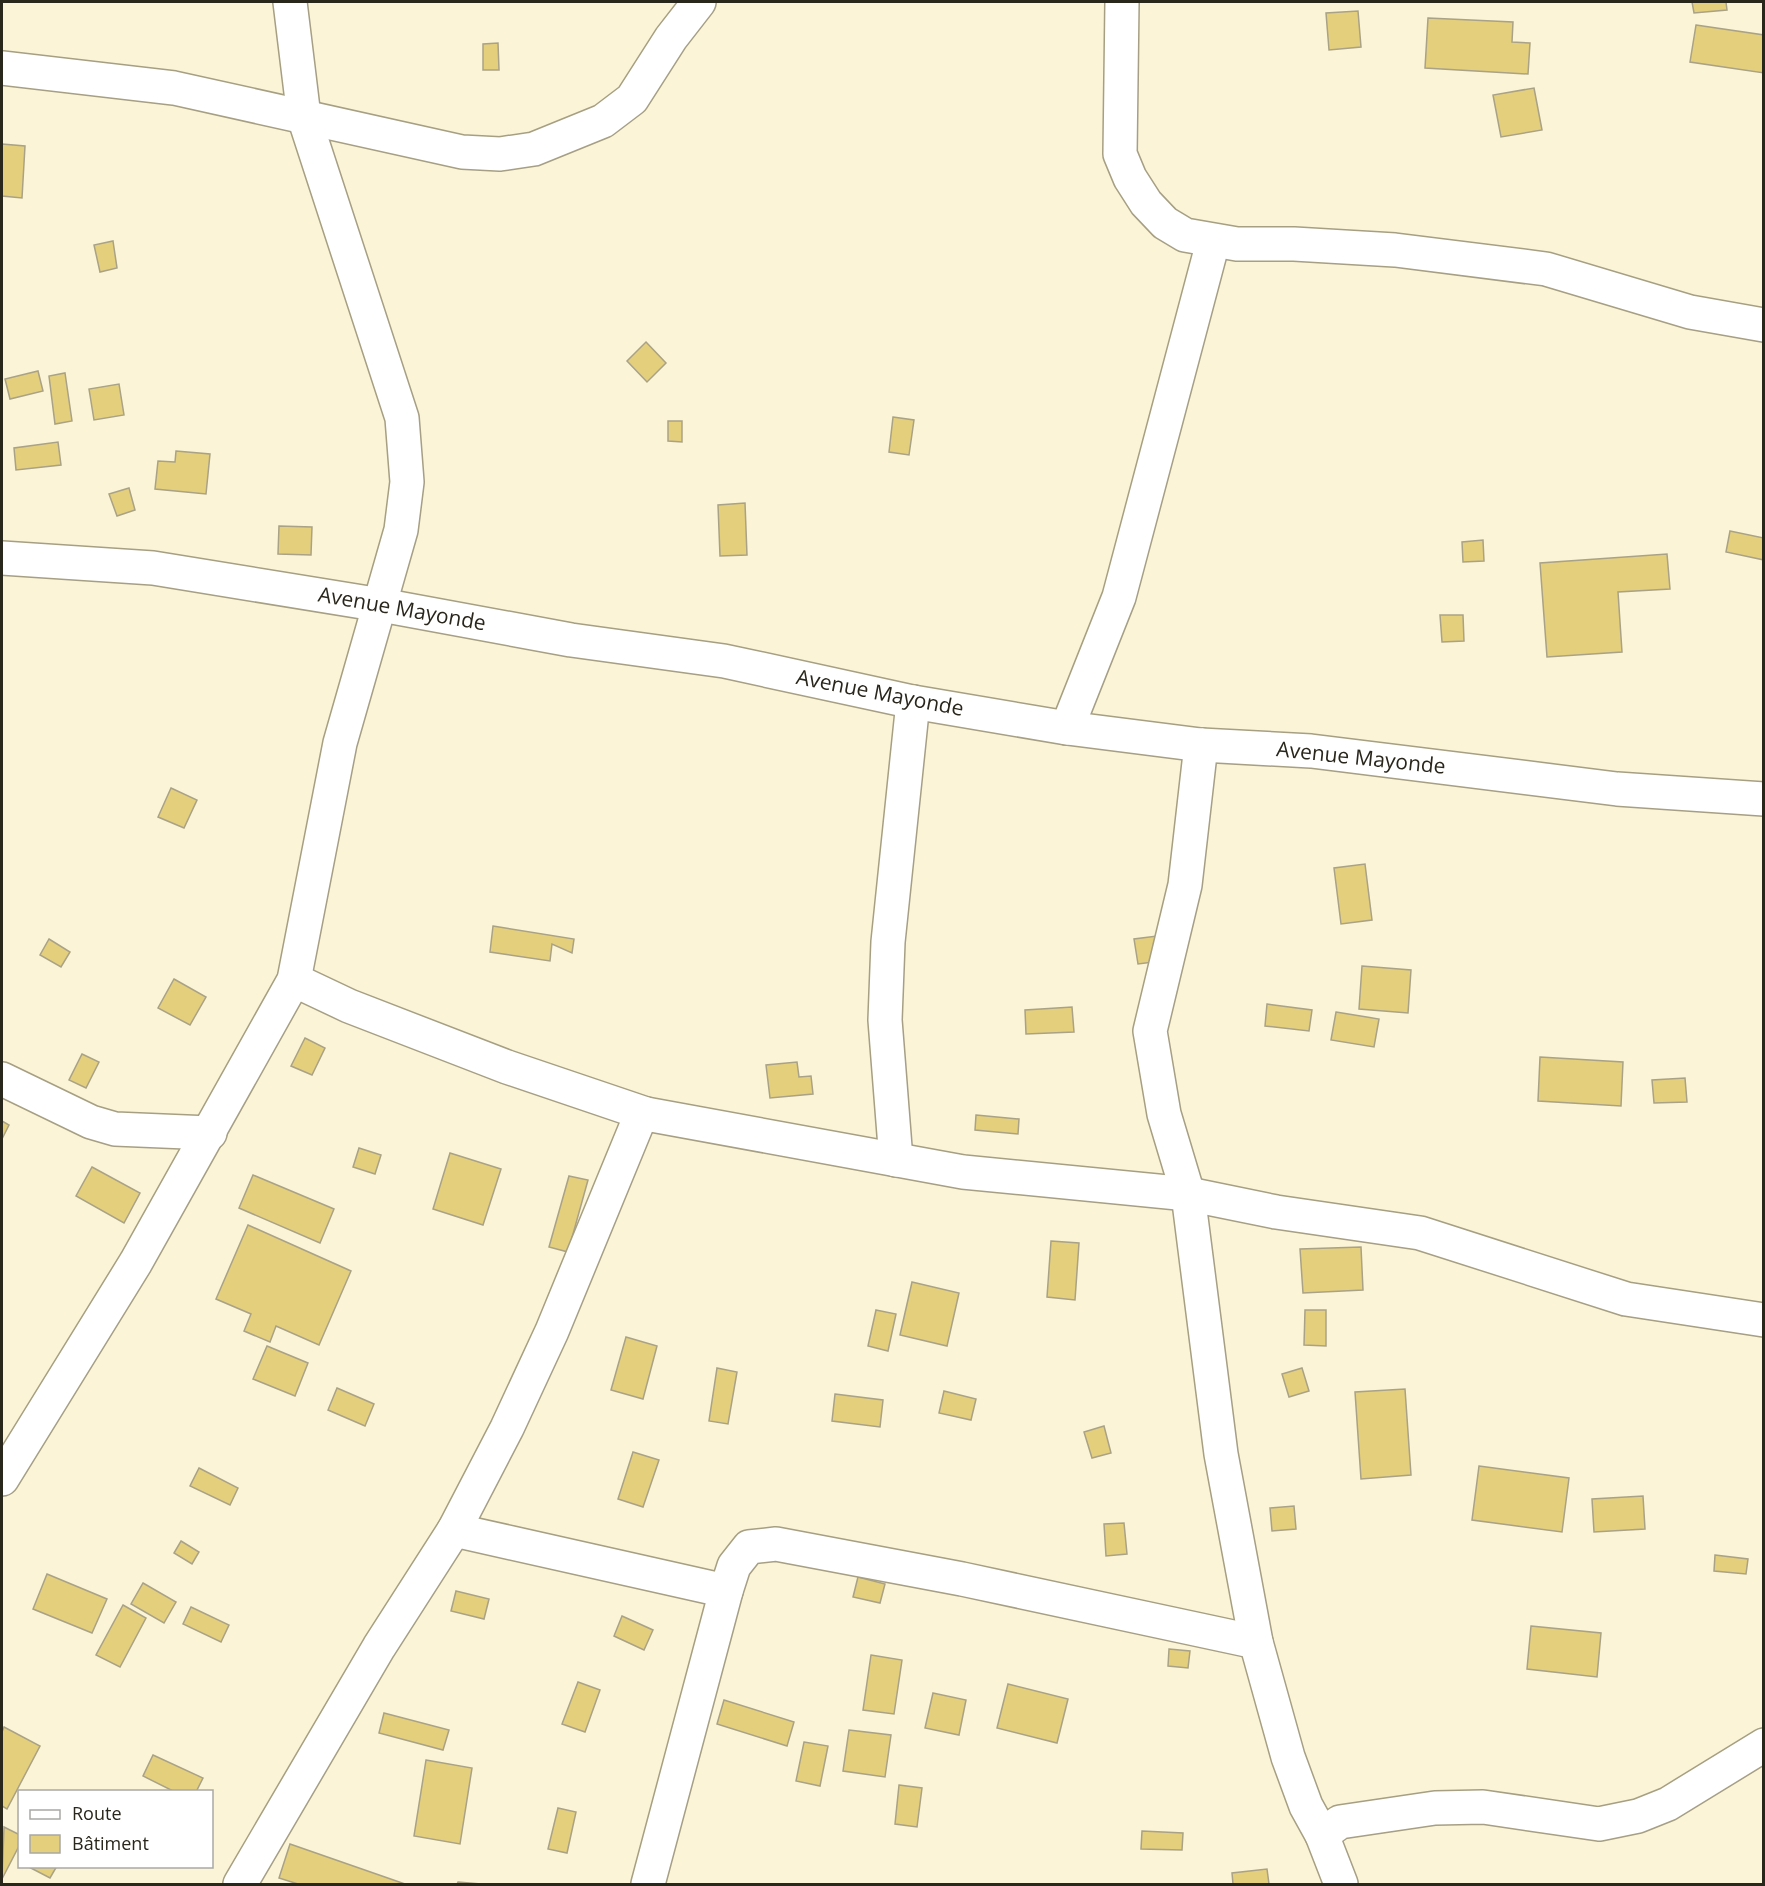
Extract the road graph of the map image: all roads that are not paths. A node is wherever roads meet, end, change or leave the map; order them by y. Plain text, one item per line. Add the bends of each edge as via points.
1 (290, 2) edge
2 (699, 2) edge
3 (1122, 2) edge
4 (2, 68) edge
5 (304, 117) junction
6 (1213, 242) junction
7 (1764, 326) edge
8 (2, 558) edge
9 (381, 605) junction
10 (913, 702) junction
11 (1067, 728) junction
12 (1201, 745) junction
13 (1764, 799) edge
14 (294, 980) junction
15 (2, 1079) edge
16 (646, 1114) junction
17 (210, 1133) junction
18 (896, 1160) junction
19 (1188, 1194) junction
20 (1764, 1320) edge
21 (2, 1479) edge
22 (454, 1530) junction
23 (726, 1591) junction
24 (1256, 1642) junction
25 (1764, 1745) edge
26 (1322, 1835) junction
27 (240, 1884) edge
28 (648, 1884) edge
29 (1341, 1884) edge

1 - 5 street
2 - 5 street via 632,99 603,121 534,149 500,154 462,152
3 - 6 street via 1120,154 1146,203 1165,224 1185,235
4 - 5 street via 174,88
5 - 9 street via 402,418 407,482 401,530
6 - 7 street via 1395,250 1546,269 1690,312
6 - 11 street via 1119,597
8 - 9 street, Avenue Mayonde via 153,568
9 - 10 street, Avenue Mayonde via 571,640 724,661
9 - 14 street via 340,743
10 - 11 street, Avenue Mayonde
10 - 18 street via 888,942 885,1020
11 - 12 street, Avenue Mayonde
12 - 13 street, Avenue Mayonde via 1311,751 1617,789
12 - 19 street via 1185,885 1150,1031 1164,1114
14 - 16 street via 507,1067
14 - 17 street
15 - 17 street via 91,1122 115,1129
16 - 18 street
16 - 22 street via 638,1122 547,1342
17 - 21 street via 136,1262
18 - 19 street via 963,1172
19 - 20 street via 1276,1212 1420,1233 1626,1299
19 - 24 street via 1221,1454
22 - 23 street
22 - 27 street via 379,1647
23 - 24 street via 734,1566 749,1547 776,1544
23 - 28 street
24 - 26 street via 1288,1757 1306,1806
25 - 26 street via 1668,1804 1638,1816 1599,1824 1483,1807 1435,1808 1340,1822
26 - 29 street

